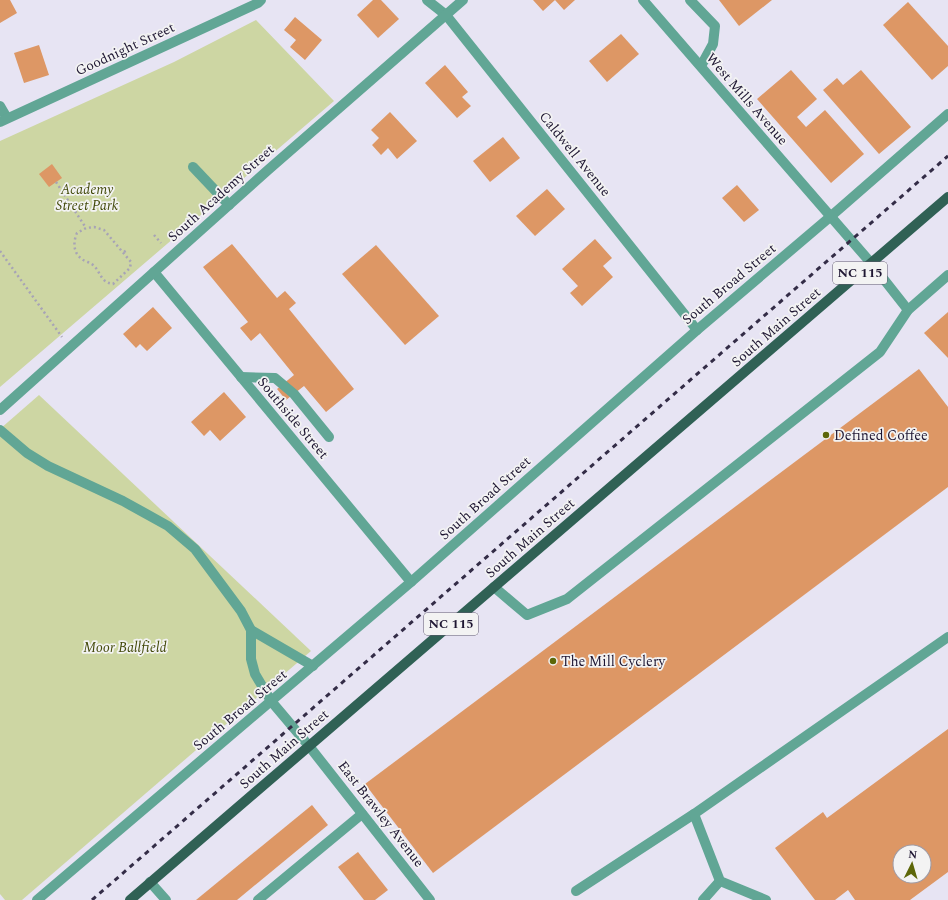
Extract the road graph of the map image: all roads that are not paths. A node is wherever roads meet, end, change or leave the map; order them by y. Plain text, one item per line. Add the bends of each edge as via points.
1 (262, 0) edge
2 (427, 0) edge
3 (463, 0) edge
4 (690, 0) edge
5 (650, 2) edge
6 (446, 15) junction
7 (701, 66) junction
8 (0, 106) edge
9 (948, 114) edge
10 (3, 120) edge
11 (193, 167) dead end
12 (948, 197) edge
13 (229, 205) junction
14 (830, 217) junction
15 (871, 263) junction
16 (154, 272) junction
17 (948, 275) edge
18 (908, 310) junction
19 (697, 330) junction
20 (241, 377) junction
21 (0, 410) edge
22 (0, 430) edge
23 (329, 437) dead end
24 (411, 582) junction
25 (494, 587) junction
26 (251, 630) junction
27 (948, 637) edge
28 (313, 666) junction
29 (271, 701) junction
30 (309, 746) junction
31 (362, 814) junction
32 (694, 814) junction
33 (720, 881) junction
34 (150, 882) junction
35 (576, 891) dead end
36 (37, 900) edge
37 (130, 900) edge
38 (166, 900) edge
39 (258, 900) edge
40 (430, 900) edge
41 (703, 900) edge
42 (766, 900) edge

1 - 10 street, Goodnight Street
2 - 6 street, Caldwell Avenue
3 - 6 street, South Academy Street
4 - 7 street via 715,26 713,44
5 - 7 street, West Mills Avenue
6 - 13 street, South Academy Street
6 - 19 street, Caldwell Avenue
7 - 14 street, West Mills Avenue
8 - 10 street
9 - 14 street, South Broad Street
11 - 13 street
12 - 15 main road, South Main Street / NC 115
13 - 16 street, South Academy Street
14 - 15 street, West Mills Avenue
14 - 19 street, South Broad Street
15 - 18 street, West Mills Avenue
15 - 25 main road, South Main Street / NC 115
16 - 20 street, Southside Street
16 - 21 street, South Academy Street
17 - 18 street
18 - 25 street via 880,352 567,599 527,615
19 - 24 street, South Broad Street
20 - 23 street via 275,378 294,394
20 - 24 street, Southside Street
22 - 26 street via 27,453 48,466 123,501 168,526 195,549 241,611
24 - 28 street, South Broad Street
25 - 30 main road, South Main Street / NC 115
26 - 28 street
26 - 29 street, East Brawley Avenue via 251,659 255,674
27 - 32 street
28 - 29 street, South Broad Street
29 - 30 street, East Brawley Avenue
29 - 36 street, South Broad Street
30 - 31 street, East Brawley Avenue
30 - 34 main road, South Main Street / NC 115
31 - 39 street
31 - 40 street, East Brawley Avenue
32 - 33 street
32 - 35 street
33 - 41 street
33 - 42 street
34 - 37 main road, South Main Street / NC 115
34 - 38 street

